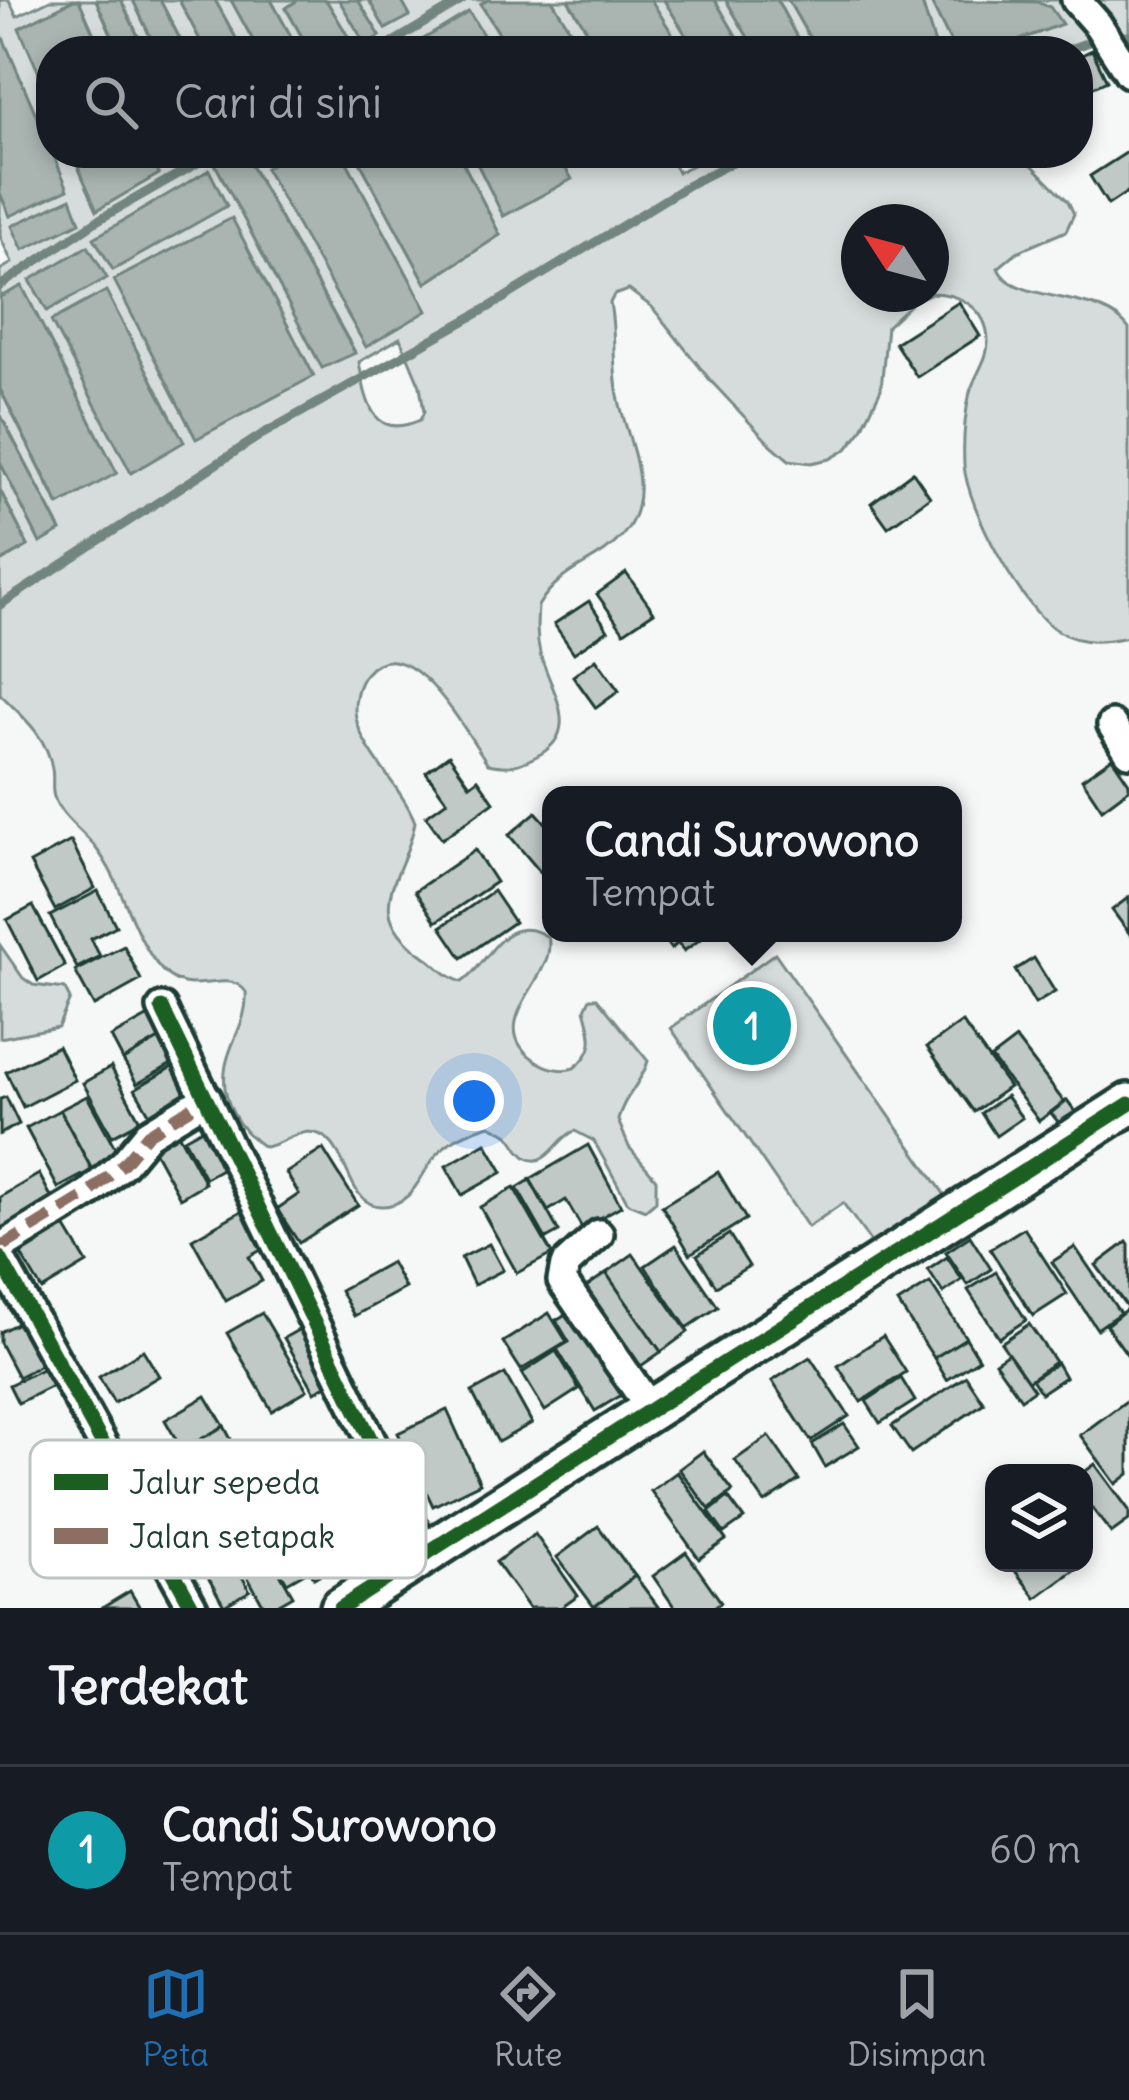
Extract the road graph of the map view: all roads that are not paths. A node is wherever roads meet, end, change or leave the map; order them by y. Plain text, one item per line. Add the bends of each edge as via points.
1 (1076, 0) edge
2 (1129, 73) edge
3 (1112, 725) dead end
4 (1129, 752) edge
5 (162, 1008) dead end
6 (207, 1098) junction
7 (1129, 1104) edge
8 (599, 1234) dead end
9 (0, 1248) edge
10 (0, 1258) edge
11 (652, 1411) junction
12 (100, 1440) edge
13 (371, 1440) edge
14 (426, 1554) edge
15 (176, 1578) edge
16 (388, 1578) edge
17 (193, 1608) edge
18 (340, 1608) edge

1 - 2 street
3 - 4 street
5 - 6 street
6 - 9 street via 148,1134 88,1195
6 - 13 street
7 - 11 street
8 - 11 street via 565,1265 562,1281
10 - 12 street
11 - 14 street
15 - 17 street
16 - 18 street

